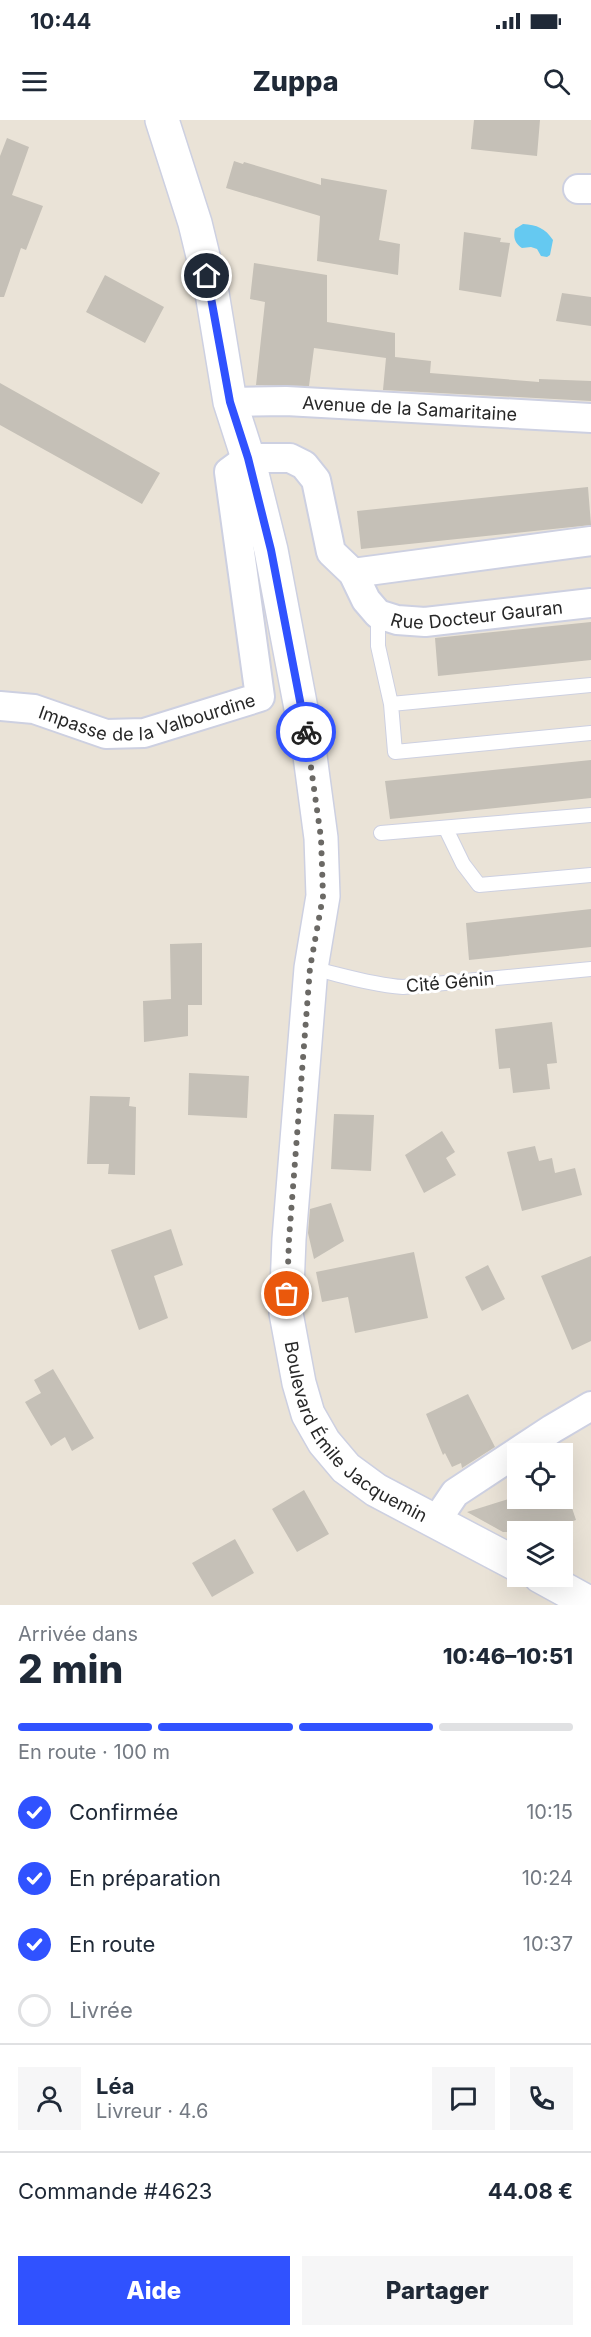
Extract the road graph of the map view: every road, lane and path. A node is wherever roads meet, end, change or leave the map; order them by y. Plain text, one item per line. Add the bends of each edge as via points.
1 (162, 120) edge
2 (230, 402) junction
3 (591, 418) edge
4 (248, 458) junction
5 (591, 541) edge
6 (352, 573) junction
7 (591, 603) edge
8 (378, 614) junction
9 (591, 685) edge
10 (391, 704) junction
11 (0, 706) edge
12 (591, 733) edge
13 (591, 815) edge
14 (446, 829) junction
15 (381, 834) dead end
16 (591, 875) edge
17 (310, 968) junction
18 (591, 969) edge
19 (591, 1406) edge
20 (436, 1521) junction
21 (507, 1559) edge
22 (560, 1587) edge
23 (591, 1604) edge

1 - 2 main road, Boulevard Émile Jacquemin via 195,222 212,293
2 - 3 street, Avenue de la Samaritaine via 286,401
2 - 4 main road, Boulevard Émile Jacquemin
4 - 6 street, Rue Docteur Gauran via 290,458 304,465 316,480 331,552
4 - 11 street, Impasse de la Valbourdine via 228,472 260,697 144,733 106,735 34,710
4 - 17 main road, Boulevard Émile Jacquemin via 271,550 310,756 321,838 323,896
5 - 6 street
6 - 8 street, Rue Docteur Gauran
7 - 8 street, Rue Docteur Gauran via 425,622
8 - 10 lane via 378,646
9 - 10 lane
10 - 12 lane via 395,752
13 - 14 lane
14 - 15 lane
14 - 16 lane via 479,885
17 - 18 lane, Cité Génin via 376,985 403,987
17 - 20 main road, Boulevard Émile Jacquemin via 286,1313 299,1383 324,1442 346,1468 376,1490
19 - 20 street via 455,1493
20 - 21 main road, Boulevard Émile Jacquemin
22 - 23 main road

